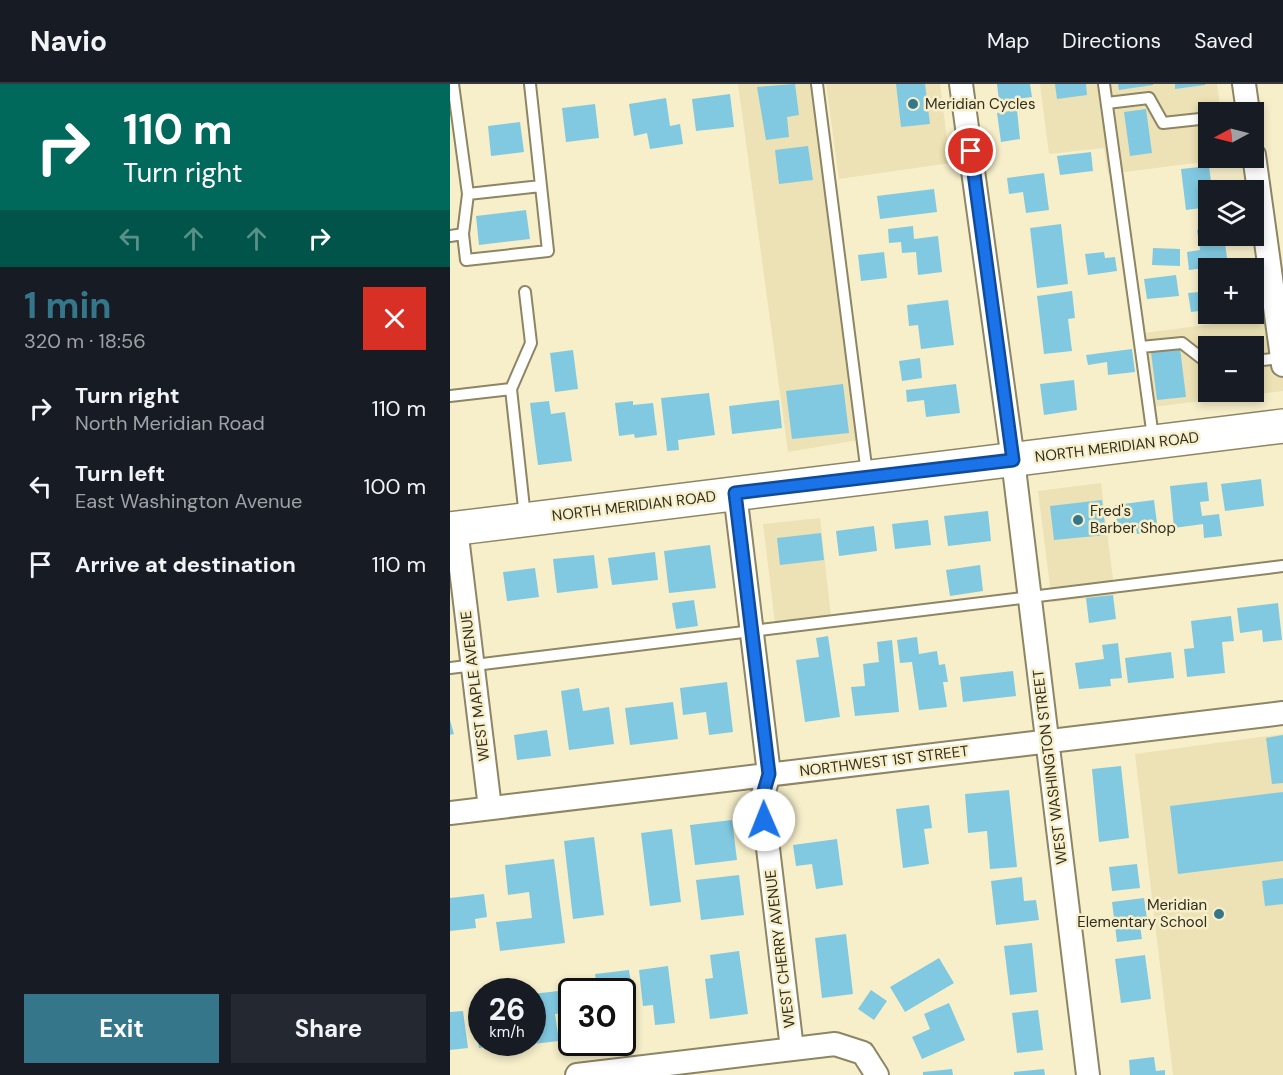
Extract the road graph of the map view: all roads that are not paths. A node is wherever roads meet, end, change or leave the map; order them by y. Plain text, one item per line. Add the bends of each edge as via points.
1 (453, 84) edge
2 (530, 84) edge
3 (817, 84) edge
4 (962, 84) edge
5 (1104, 84) edge
6 (1244, 84) edge
7 (1247, 102) edge
8 (1107, 103) junction
9 (1198, 119) edge
10 (1256, 168) edge
11 (541, 186) junction
12 (468, 195) junction
13 (463, 234) junction
14 (450, 236) edge
15 (525, 292) dead end
16 (1141, 347) junction
17 (1198, 355) edge
18 (1264, 361) edge
19 (1282, 362) edge
20 (511, 389) junction
21 (450, 396) edge
22 (1283, 426) edge
23 (1153, 442) junction
24 (1013, 460) junction
25 (868, 477) junction
26 (735, 493) junction
27 (525, 520) junction
28 (453, 528) edge
29 (1283, 566) edge
30 (1030, 597) junction
31 (751, 631) junction
32 (472, 666) junction
33 (450, 668) edge
34 (1283, 713) edge
35 (1047, 741) junction
36 (769, 774) junction
37 (490, 808) junction
38 (450, 813) edge
39 (792, 1049) junction
40 (681, 1069) edge
41 (577, 1075) edge
42 (877, 1075) edge
43 (1088, 1075) edge

1 - 12 lane
2 - 11 lane
3 - 25 lane
4 - 24 street, WEST WASHINGTON STREET
5 - 8 lane
6 - 7 street
8 - 9 lane via 1149,99 1163,123
8 - 16 lane
10 - 19 street
11 - 12 lane
11 - 13 lane via 548,250 466,260
12 - 13 lane
13 - 14 lane
15 - 20 lane via 531,343
16 - 17 lane via 1182,343
16 - 23 lane
18 - 19 lane
20 - 21 lane
20 - 27 lane
22 - 23 main road, NORTH MERIDIAN ROAD
23 - 24 main road, NORTH MERIDIAN ROAD
24 - 25 main road, NORTH MERIDIAN ROAD
24 - 30 street, WEST WASHINGTON STREET
25 - 26 main road, NORTH MERIDIAN ROAD
26 - 27 main road, NORTH MERIDIAN ROAD
26 - 31 street, WEST CHERRY AVENUE
27 - 28 main road, NORTH MERIDIAN ROAD
28 - 32 street, WEST MAPLE AVENUE
29 - 30 lane
30 - 31 lane
30 - 35 street, WEST WASHINGTON STREET
31 - 32 lane
31 - 36 street, WEST CHERRY AVENUE
32 - 33 lane
32 - 37 street, WEST MAPLE AVENUE
34 - 35 street, NORTHWEST 1ST STREET
35 - 36 street, NORTHWEST 1ST STREET
35 - 43 street, WEST WASHINGTON STREET
36 - 37 street, NORTHWEST 1ST STREET
36 - 39 street, WEST CHERRY AVENUE via 762,798
37 - 38 street, NORTHWEST 1ST STREET
39 - 40 street
39 - 42 street via 835,1044 864,1053
40 - 41 street

